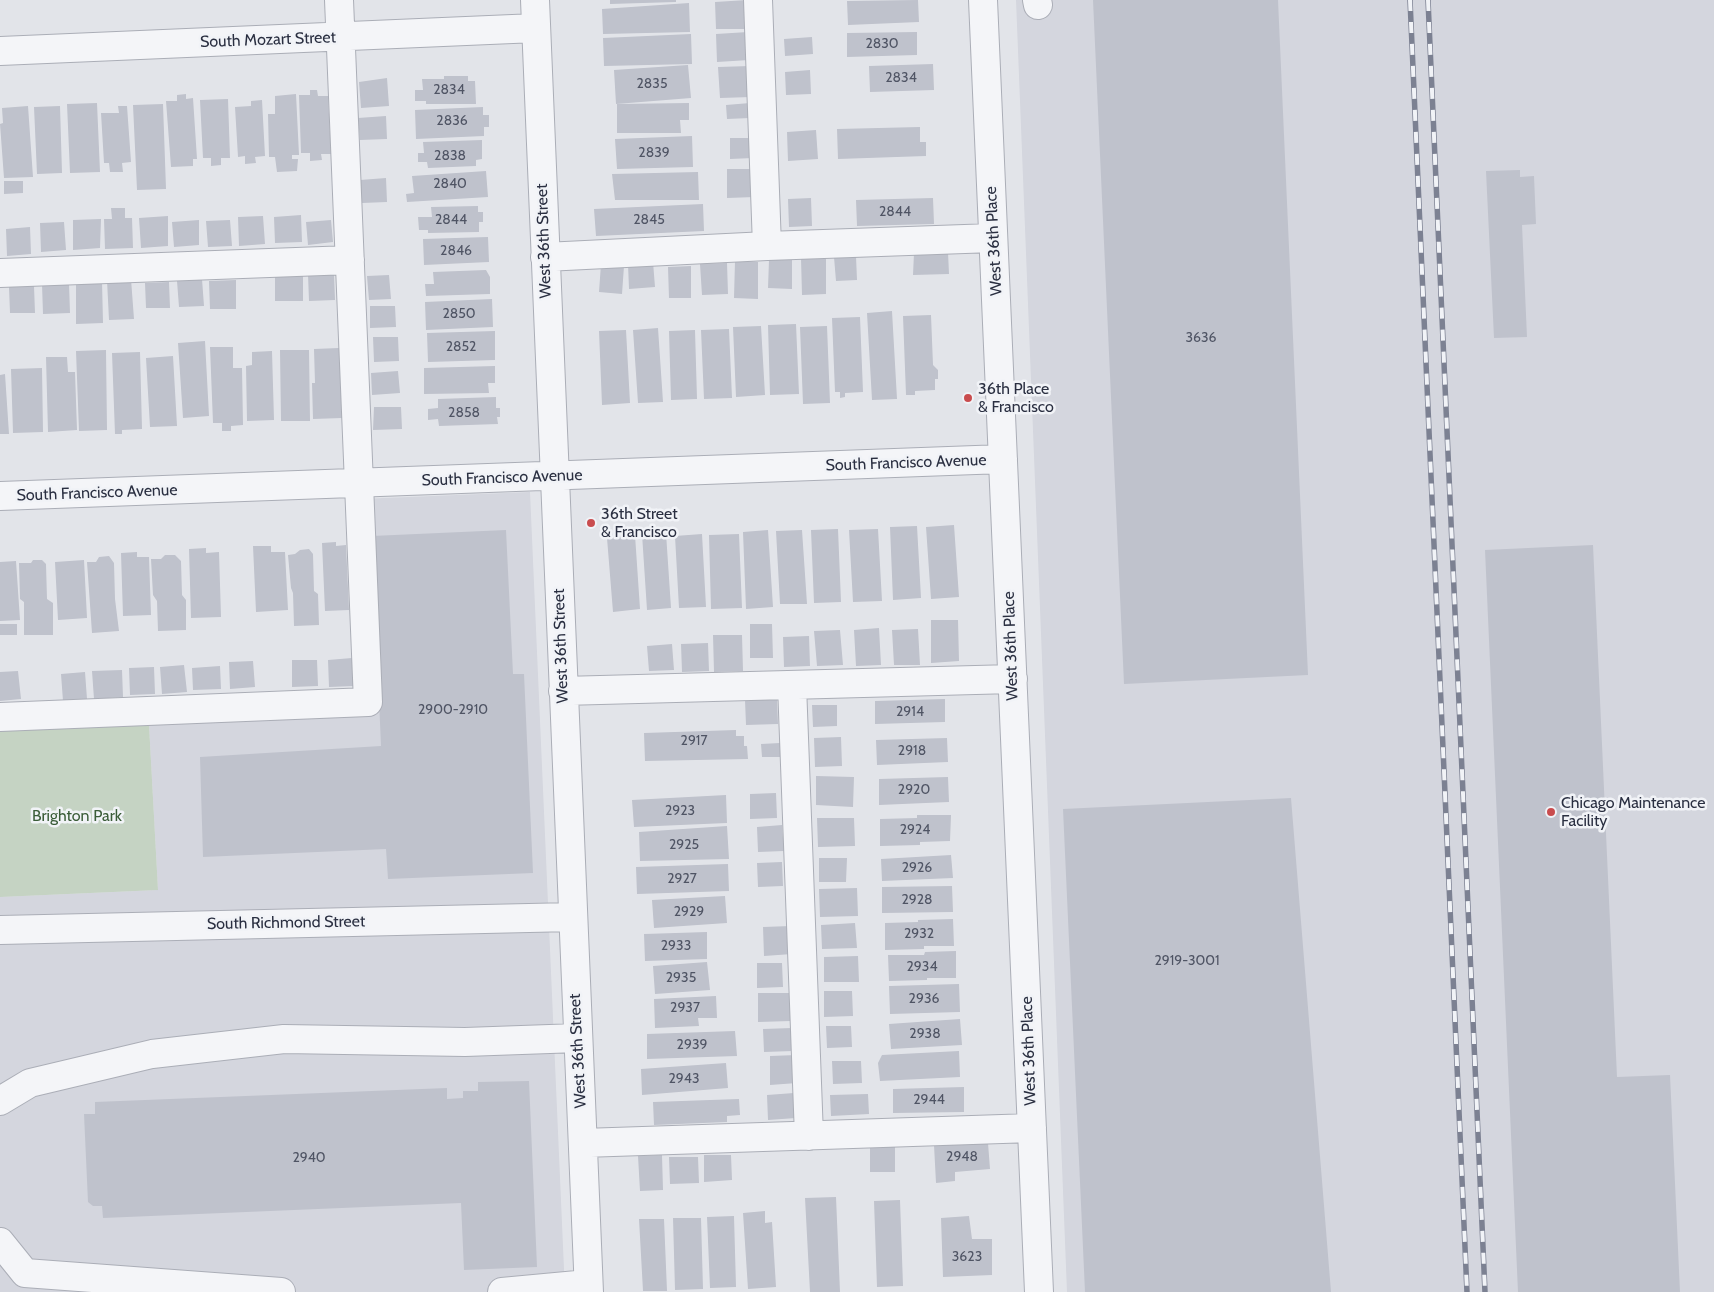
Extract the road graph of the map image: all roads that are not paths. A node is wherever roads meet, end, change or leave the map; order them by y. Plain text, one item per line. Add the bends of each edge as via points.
1 (339, 0) edge
2 (535, 0) edge
3 (758, 0) edge
4 (983, 0) edge
5 (536, 28) junction
6 (340, 37) junction
7 (0, 51) edge
8 (994, 238) junction
9 (767, 246) junction
10 (545, 257) junction
11 (350, 260) junction
12 (0, 273) edge
13 (1003, 459) junction
14 (554, 476) junction
15 (360, 483) junction
16 (0, 496) edge
17 (1013, 679) junction
18 (792, 685) junction
19 (563, 691) junction
20 (0, 717) edge
21 (573, 917) junction
22 (0, 930) edge
23 (578, 1038) junction
24 (0, 1101) edge
25 (1032, 1128) junction
26 (809, 1136) junction
27 (582, 1143) junction
28 (0, 1242) edge
29 (589, 1288) edge
30 (281, 1292) edge
31 (502, 1292) edge
32 (1039, 1292) edge

1 - 6 street
2 - 5 street, West 36th Street
3 - 9 street
4 - 8 street, West 36th Place
5 - 6 street, South Mozart Street
5 - 10 street, West 36th Street
6 - 7 street, South Mozart Street
6 - 11 street
8 - 9 street
8 - 13 street, West 36th Place
9 - 10 street
10 - 14 street, West 36th Street
11 - 12 street
11 - 15 street
13 - 14 street, South Francisco Avenue
13 - 17 street, West 36th Place
14 - 15 street, South Francisco Avenue
14 - 19 street, West 36th Street
15 - 16 street, South Francisco Avenue
15 - 20 street via 368,702
17 - 18 street
17 - 25 street, West 36th Place
18 - 19 street
18 - 26 street
19 - 21 street, West 36th Street
21 - 22 street, South Richmond Street
21 - 23 street, West 36th Street
23 - 24 street via 465,1042 274,1040 152,1054 30,1083
23 - 27 street, West 36th Street
25 - 26 street
25 - 32 street, West 36th Place
26 - 27 street
27 - 29 street, West 36th Street
28 - 30 street via 25,1273
29 - 31 street

